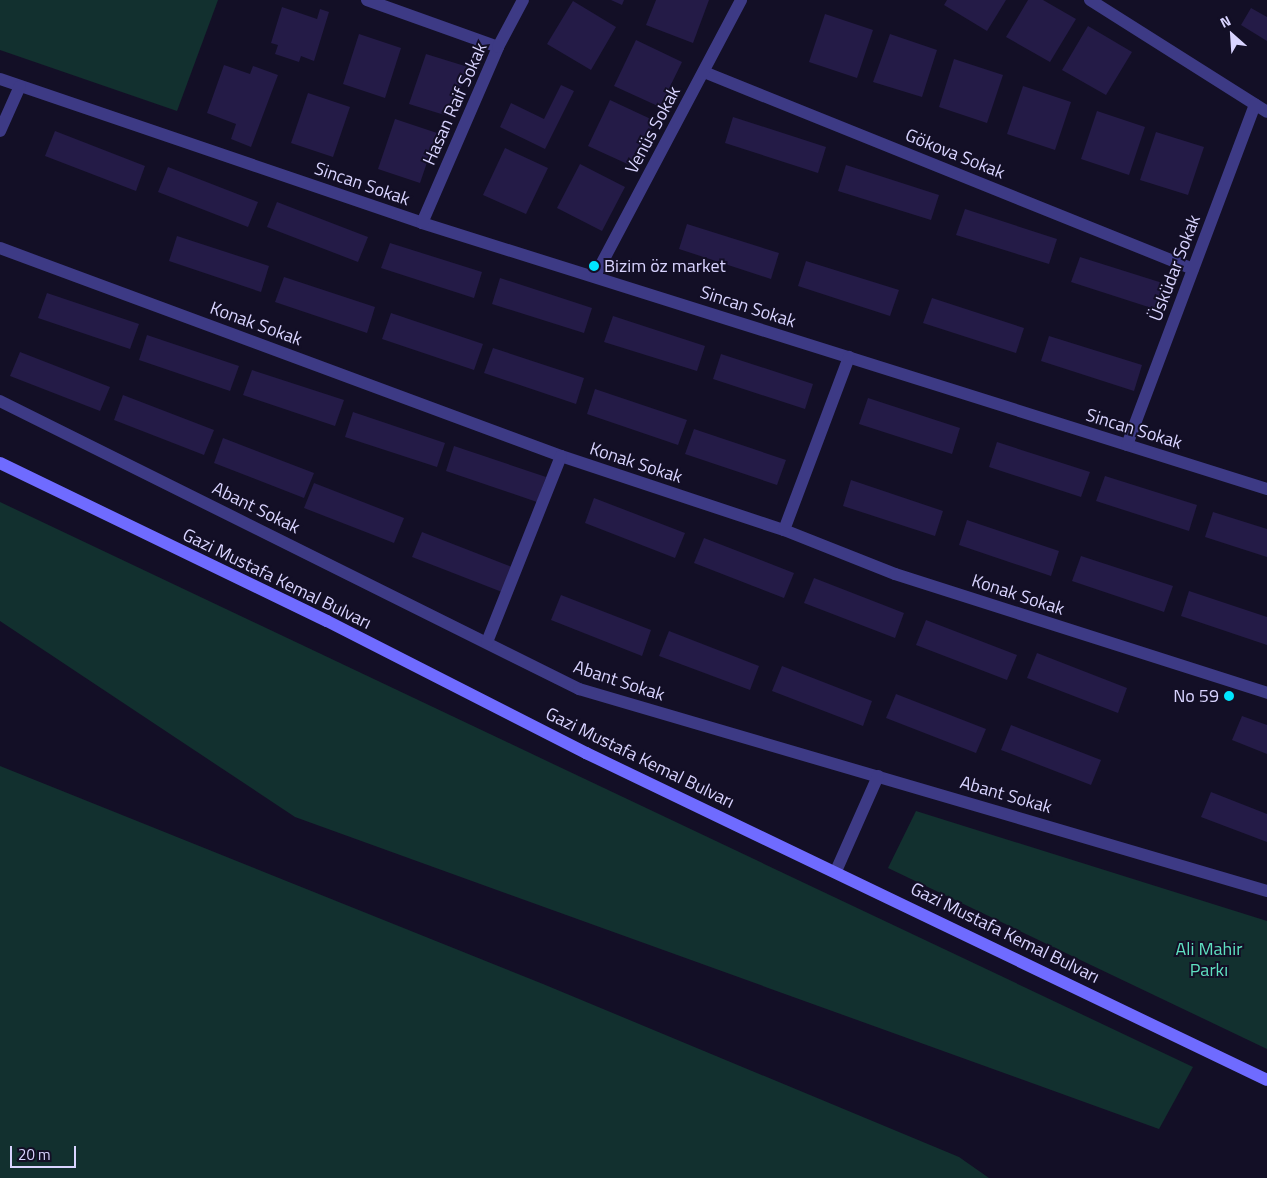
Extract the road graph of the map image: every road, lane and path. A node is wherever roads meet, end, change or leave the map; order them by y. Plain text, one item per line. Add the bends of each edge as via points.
1 (367, 0) edge
2 (523, 0) edge
3 (741, 0) edge
4 (1090, 0) edge
5 (498, 47) junction
6 (704, 72) junction
7 (0, 79) edge
8 (20, 86) junction
9 (1255, 104) junction
10 (1267, 112) edge
11 (0, 131) edge
12 (422, 223) junction
13 (0, 248) edge
14 (1193, 269) junction
15 (595, 276) junction
16 (849, 357) junction
17 (0, 401) edge
18 (1127, 445) junction
19 (561, 456) junction
20 (0, 463) edge
21 (1267, 489) edge
22 (784, 530) junction
23 (487, 642) junction
24 (1267, 693) edge
25 (878, 776) junction
26 (836, 871) junction
27 (1267, 891) edge
28 (1267, 1080) edge

1 - 5 street
2 - 5 street, Hasan Raif Sokak
3 - 6 street, Venüs Sokak
4 - 9 street
5 - 12 street, Hasan Raif Sokak
6 - 14 street, Gökova Sokak
6 - 15 street, Venüs Sokak
7 - 8 street, Sincan Sokak
8 - 11 street
8 - 12 street, Sincan Sokak
9 - 10 street
9 - 14 street, Üsküdar Sokak
12 - 15 street, Sincan Sokak
13 - 19 street, Konak Sokak
14 - 18 street, Üsküdar Sokak
15 - 16 street, Sincan Sokak
16 - 18 street, Sincan Sokak
16 - 22 street
17 - 23 street, Abant Sokak
18 - 21 street, Sincan Sokak
19 - 22 street, Konak Sokak
19 - 23 street
20 - 26 main road, Gazi Mustafa Kemal Bulvarı via 327,621 586,753
22 - 24 street, Konak Sokak via 895,574
23 - 25 street, Abant Sokak via 579,689
25 - 26 street
25 - 27 street, Abant Sokak
26 - 28 main road, Gazi Mustafa Kemal Bulvarı

